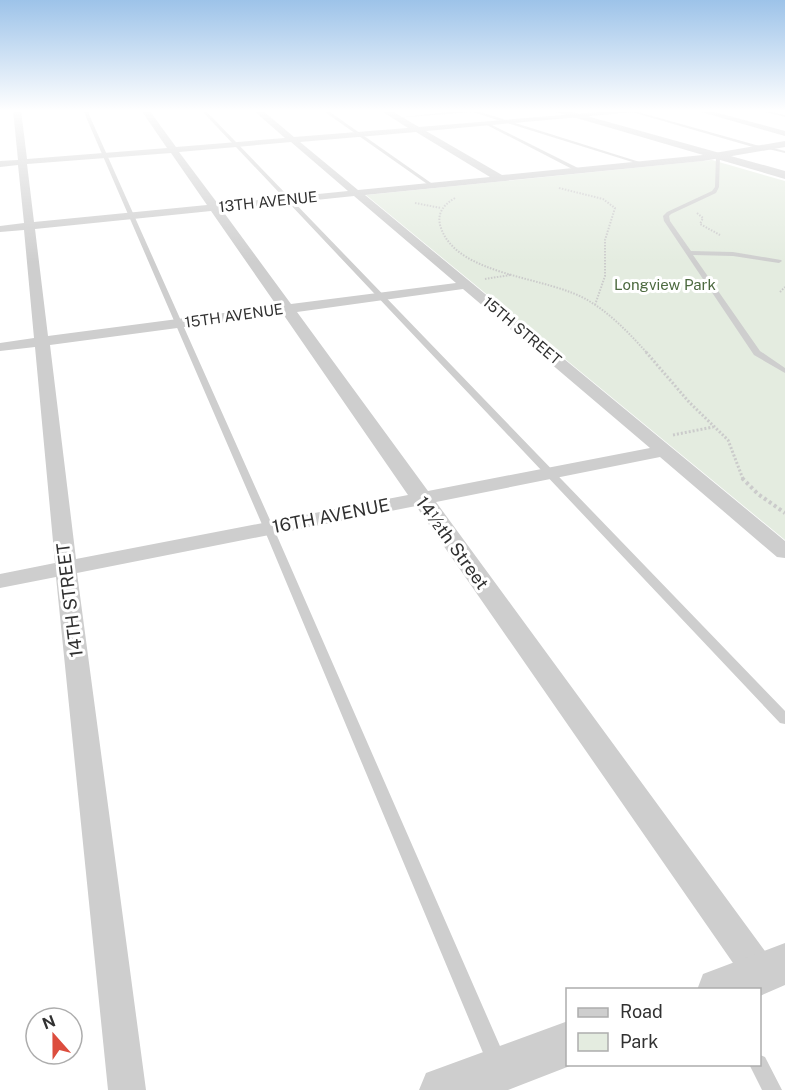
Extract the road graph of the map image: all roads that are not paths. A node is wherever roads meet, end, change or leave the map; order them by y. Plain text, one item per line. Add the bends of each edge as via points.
1 (36, 161) edge
2 (106, 161) edge
3 (181, 161) edge
4 (252, 161) edge
5 (317, 161) edge
6 (397, 161) edge
7 (471, 161) edge
8 (560, 161) edge
9 (634, 161) edge
10 (673, 161) edge
11 (718, 161) edge
12 (735, 161) edge
13 (23, 162) junction
14 (0, 164) edge
15 (644, 164) junction
16 (580, 171) junction
17 (785, 175) edge
18 (501, 178) junction
19 (432, 185) junction
20 (355, 193) junction
21 (288, 200) junction
22 (214, 207) junction
23 (131, 215) junction
24 (31, 225) junction
25 (0, 229) edge
26 (689, 253) junction
27 (779, 261) dead end
28 (466, 284) junction
29 (383, 296) junction
30 (287, 309) junction
31 (178, 324) junction
32 (41, 342) junction
33 (0, 347) edge
34 (785, 371) edge
35 (656, 445) junction
36 (551, 473) junction
37 (421, 499) junction
38 (268, 529) junction
39 (785, 552) edge
40 (66, 568) junction
41 (0, 581) edge
42 (785, 719) edge
43 (773, 969) edge
44 (724, 988) edge
45 (566, 1044) edge
46 (759, 1066) edge
47 (500, 1069) junction
48 (127, 1090) edge
49 (443, 1090) edge
50 (773, 1090) edge

1 - 13 street
2 - 23 lane
3 - 22 street, 14½th Street
4 - 21 lane
5 - 20 street, 15TH STREET
6 - 19 lane
7 - 18 street
8 - 16 lane
9 - 15 lane
10 - 15 street, 13TH AVENUE
11 - 26 lane via 714,192 666,216 670,229
12 - 17 street
13 - 14 street
13 - 24 street, 14TH STREET
15 - 16 street, 13TH AVENUE
16 - 18 street, 13TH AVENUE
18 - 19 street, 13TH AVENUE
19 - 20 street, 13TH AVENUE
20 - 21 street, 13TH AVENUE
20 - 28 street, 15TH STREET
21 - 22 street, 13TH AVENUE
21 - 29 lane
22 - 23 street, 13TH AVENUE
22 - 30 street, 14½th Street
23 - 24 street, 13TH AVENUE
23 - 31 lane
24 - 25 street, 13TH AVENUE
24 - 32 street, 14TH STREET
26 - 27 lane
26 - 34 lane via 758,353
28 - 29 street, 15TH AVENUE
28 - 35 street, 15TH STREET
29 - 30 street, 15TH AVENUE
29 - 36 lane
30 - 31 street, 15TH AVENUE
30 - 37 street, 14½th Street
31 - 32 street, 15TH AVENUE
31 - 38 lane
32 - 33 street, 15TH AVENUE
32 - 40 street, 14TH STREET
35 - 36 street, 16TH AVENUE
35 - 39 street, 15TH STREET
36 - 37 street, 16TH AVENUE
36 - 42 lane
37 - 38 street, 16TH AVENUE
37 - 43 street, 14½th Street
38 - 40 street, 16TH AVENUE
38 - 47 lane
40 - 41 street, 16TH AVENUE
40 - 48 street, 14TH STREET
43 - 44 street
45 - 47 street
46 - 50 lane
47 - 49 street

